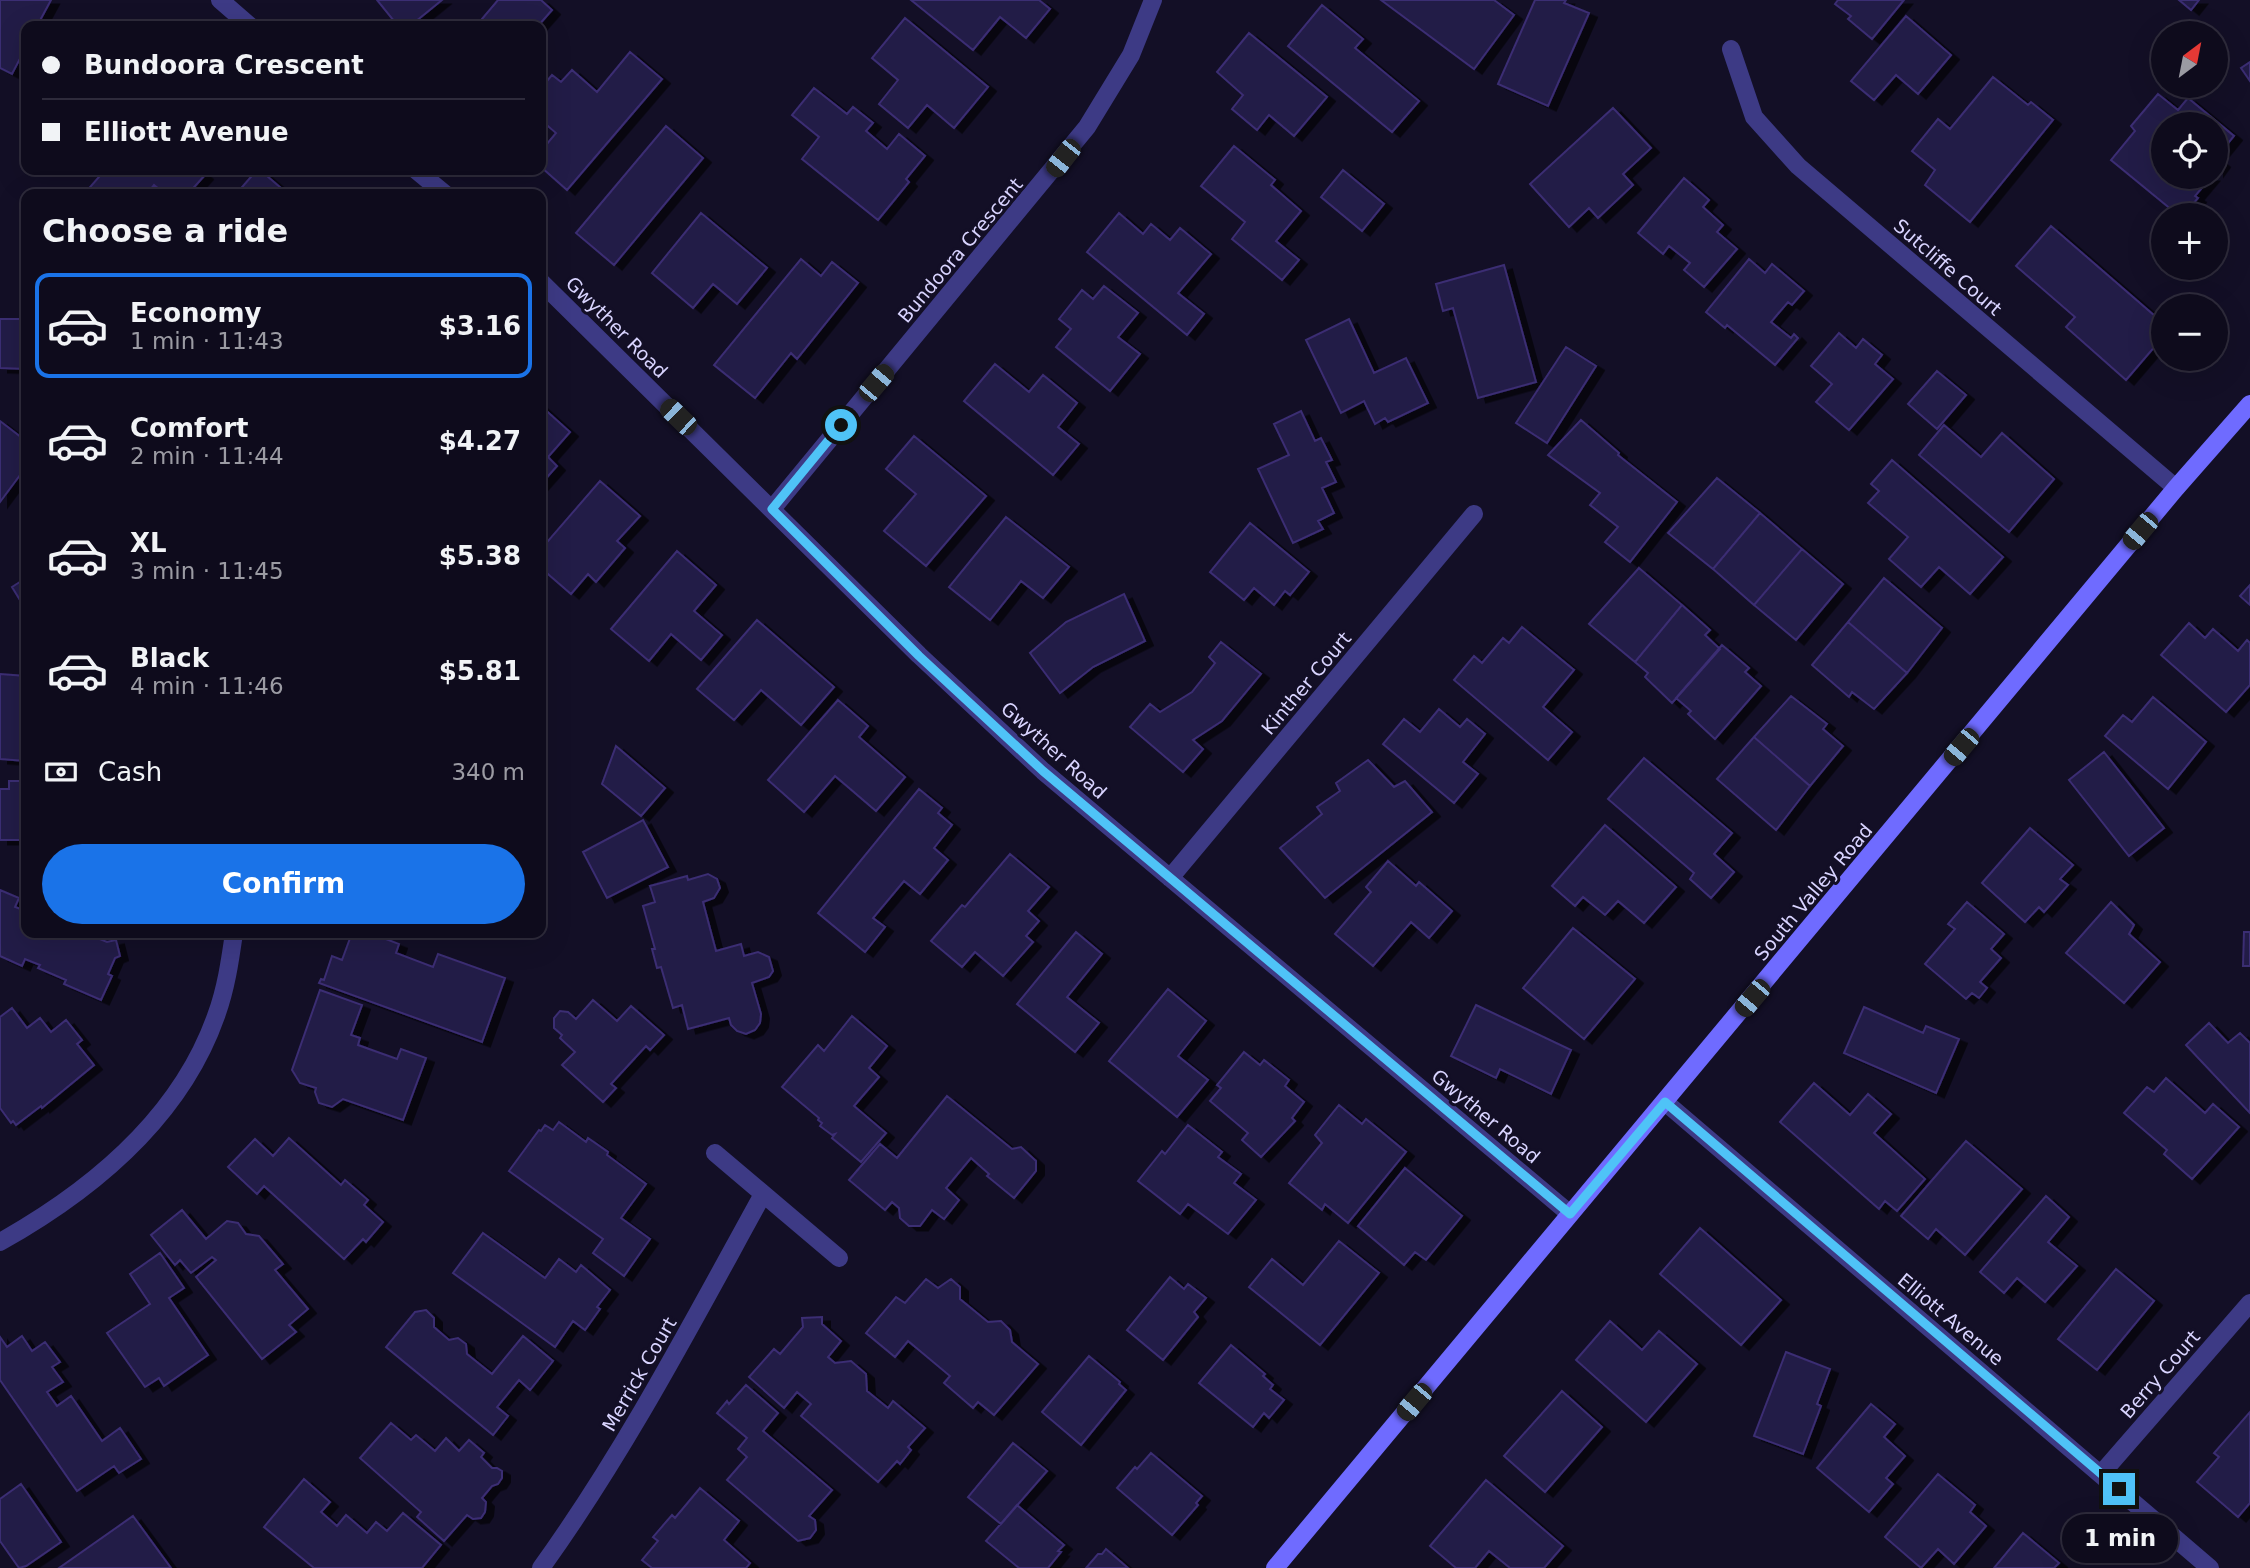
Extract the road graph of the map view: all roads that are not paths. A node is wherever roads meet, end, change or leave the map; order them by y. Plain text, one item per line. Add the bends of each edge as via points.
1 (220, 0) edge
2 (1153, 0) edge
3 (244, 21) edge
4 (1731, 49) dead end
5 (422, 175) edge
6 (439, 189) edge
7 (546, 287) edge
8 (2250, 404) edge
9 (2176, 488) junction
10 (772, 509) junction
11 (1474, 514) dead end
12 (1170, 878) junction
13 (233, 938) edge
14 (1665, 1102) junction
15 (715, 1153) dead end
16 (763, 1194) junction
17 (1570, 1214) junction
18 (0, 1242) edge
19 (839, 1258) dead end
20 (2250, 1303) edge
21 (2101, 1474) junction
22 (541, 1568) edge
23 (1275, 1568) edge
24 (2210, 1568) edge

1 - 3 street
2 - 10 street, Bundoora Crescent via 1131,55 1087,127
4 - 9 street, Sutcliffe Court via 1754,117 1798,166
5 - 6 street
7 - 10 street, Gwyther Road
8 - 9 main road, South Valley Road
9 - 14 main road, South Valley Road
10 - 12 street, Gwyther Road via 919,656 1043,771
11 - 12 street, Kinther Court
12 - 17 street, Gwyther Road
13 - 18 street via 216,1016 193,1067 170,1101 134,1143 91,1182
14 - 17 main road, South Valley Road
14 - 21 street, Elliott Avenue
15 - 16 street
16 - 19 street
16 - 22 street, Merrick Court via 625,1442
17 - 23 main road, South Valley Road
20 - 21 street, Berry Court
21 - 24 street, Elliott Avenue

